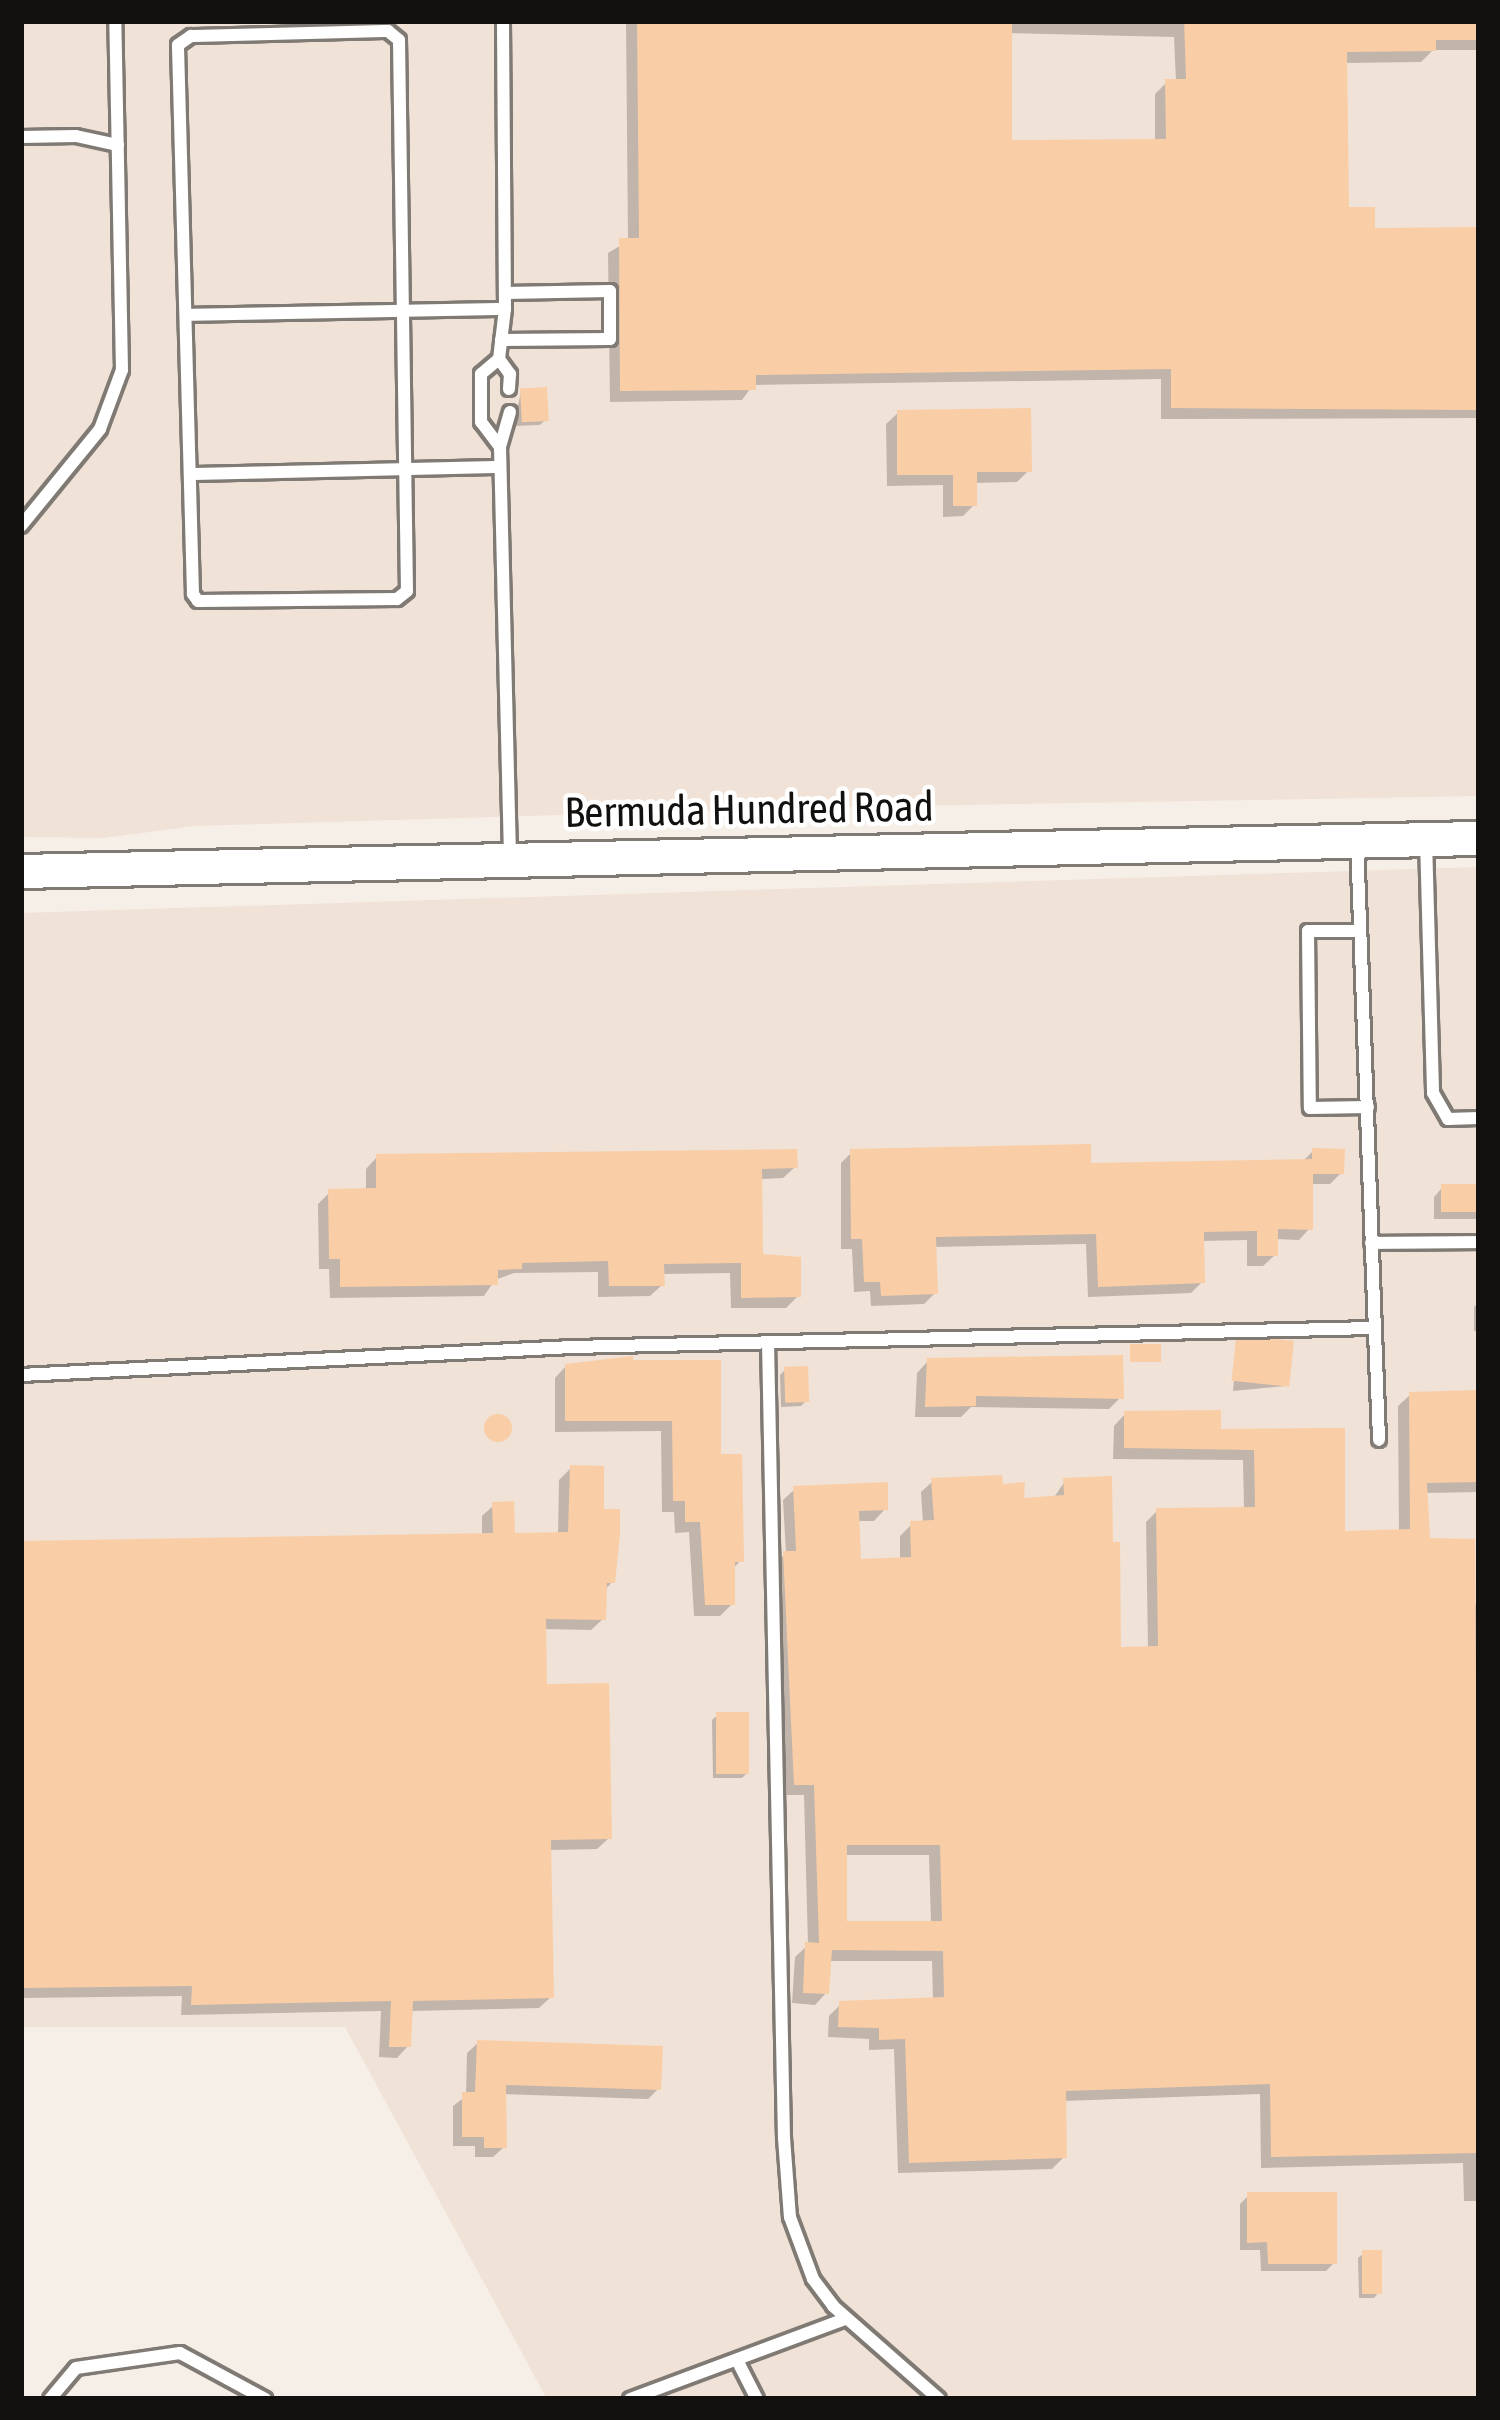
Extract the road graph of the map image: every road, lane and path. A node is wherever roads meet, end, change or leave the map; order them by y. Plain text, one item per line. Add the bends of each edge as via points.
1 (115, 21) edge
2 (503, 21) edge
3 (21, 137) edge
4 (118, 145) junction
5 (505, 301) junction
6 (402, 310) junction
7 (187, 315) junction
8 (501, 340) junction
9 (499, 358) junction
10 (509, 388) dead end
11 (510, 412) dead end
12 (500, 447) junction
13 (500, 467) junction
14 (405, 469) junction
15 (190, 474) junction
16 (21, 526) edge
17 (1479, 838) edge
18 (1426, 839) junction
19 (1357, 841) junction
20 (510, 860) junction
21 (21, 871) edge
22 (1360, 931) junction
23 (1368, 1108) junction
24 (1479, 1118) edge
25 (1479, 1242) edge
26 (1371, 1243) junction
27 (1375, 1328) junction
28 (768, 1342) junction
29 (21, 1375) edge
30 (1379, 1440) dead end
31 (845, 2319) junction
32 (737, 2360) junction
33 (50, 2399) edge
34 (265, 2399) edge
35 (631, 2399) edge
36 (757, 2399) edge
37 (939, 2399) edge

1 - 4 lane
2 - 5 lane
3 - 4 lane
4 - 16 lane via 122,370 100,429
5 - 6 lane
5 - 8 lane
5 - 8 lane via 610,291 610,339
6 - 7 lane
6 - 7 lane via 398,40 388,31 191,35 178,45
6 - 14 lane
7 - 15 lane
8 - 9 lane
9 - 10 lane
9 - 12 lane via 481,374 481,406
11 - 12 lane
12 - 13 lane
13 - 14 lane
13 - 20 lane
14 - 15 lane
14 - 15 lane via 407,591 397,599 198,601
17 - 18 street, Bermuda Hundred Road
18 - 19 street, Bermuda Hundred Road
18 - 24 lane via 1433,1094 1448,1119
19 - 20 street, Bermuda Hundred Road
19 - 22 lane
20 - 21 street, Bermuda Hundred Road
22 - 23 lane
22 - 23 lane via 1307,931 1310,1108
23 - 26 lane
25 - 26 lane
26 - 27 lane
27 - 28 lane
27 - 30 lane
28 - 29 lane
28 - 31 lane via 785,2157 799,2248
31 - 32 lane
31 - 37 lane
32 - 35 lane
32 - 36 lane
33 - 34 lane via 76,2368 180,2353

